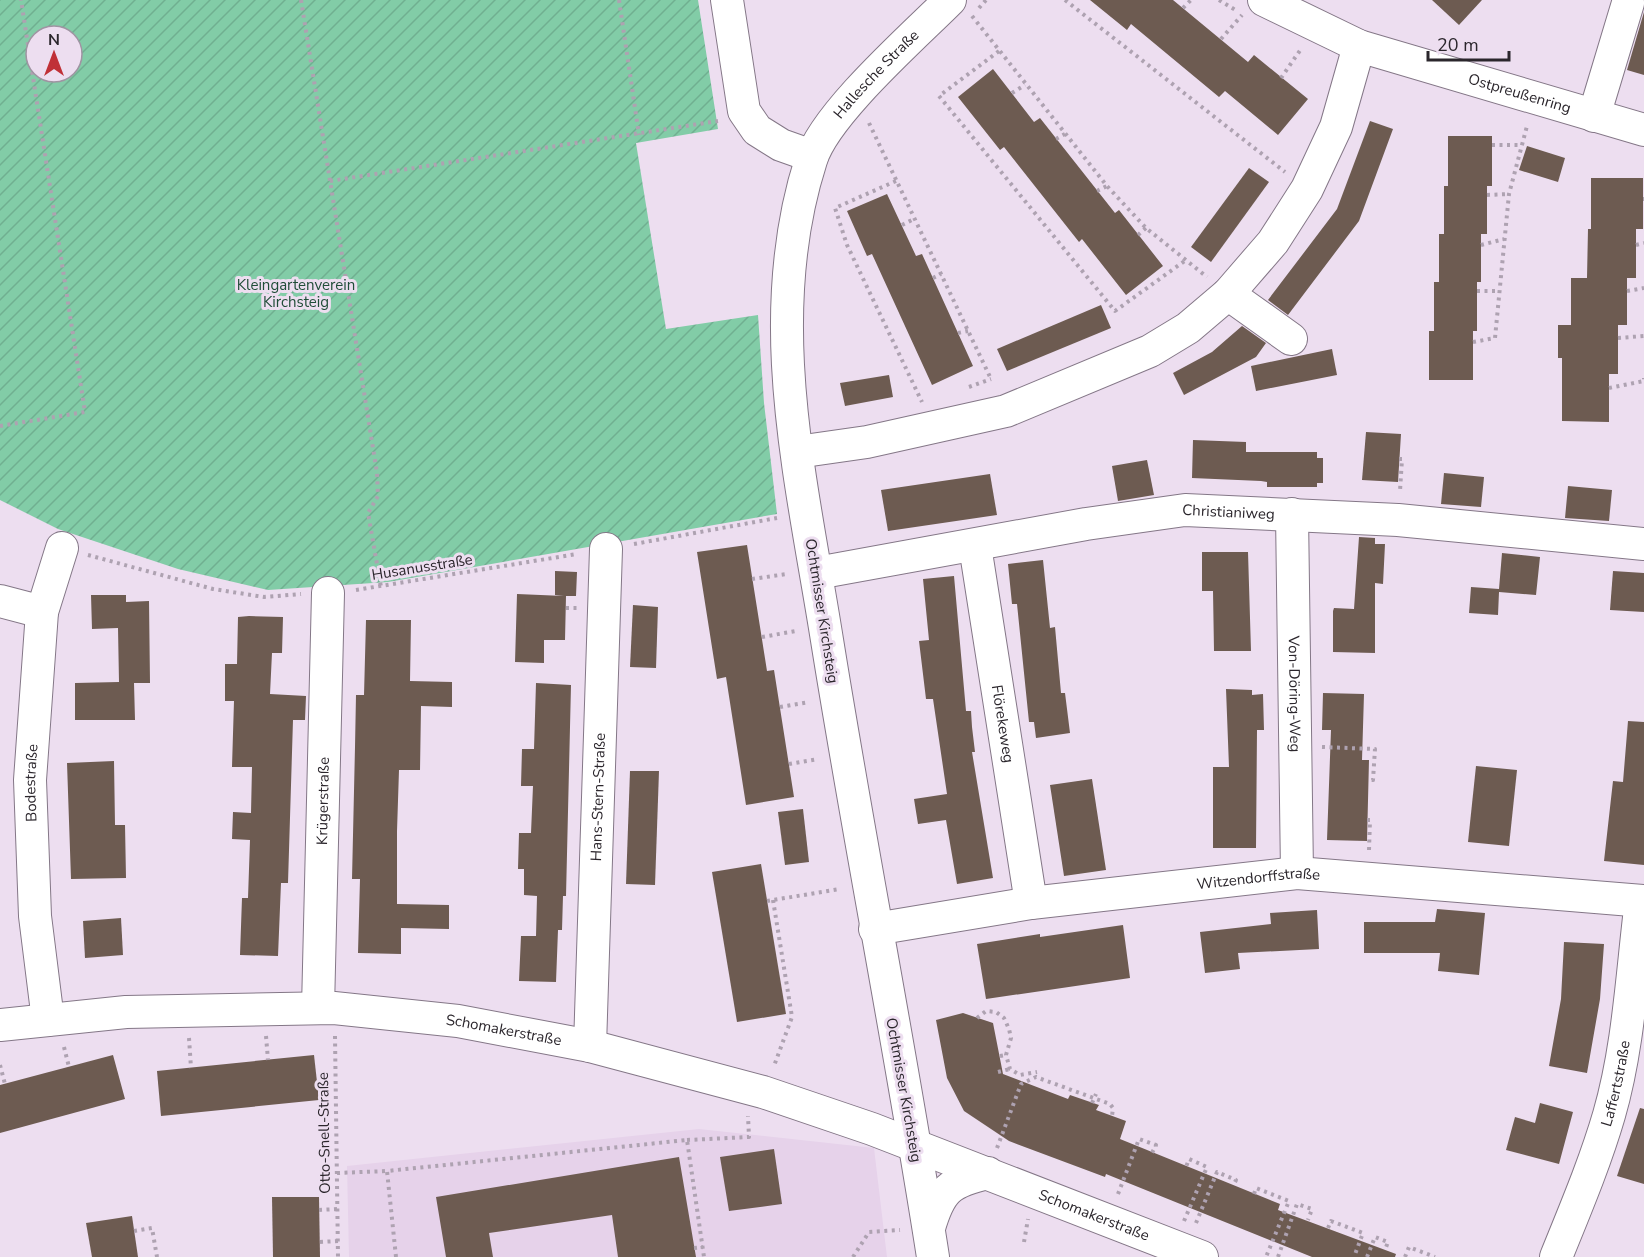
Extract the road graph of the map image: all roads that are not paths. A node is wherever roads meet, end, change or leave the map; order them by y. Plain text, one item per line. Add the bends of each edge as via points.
1 (727, 0) edge
2 (1628, 3) dead end
3 (1253, 7) edge
4 (962, 13) edge
5 (1359, 46) junction
6 (1594, 116) junction
7 (1644, 130) edge
8 (812, 156) junction
9 (1228, 294) junction
10 (1291, 339) dead end
11 (797, 452) junction
12 (1292, 514) junction
13 (1644, 544) edge
14 (975, 546) junction
15 (62, 548) road end
16 (606, 549) road end
17 (806, 573) junction
18 (328, 593) road end
19 (0, 601) edge
20 (42, 612) junction
21 (1297, 873) junction
22 (1642, 901) edge
23 (1031, 903) junction
24 (875, 929) junction
25 (326, 1008) junction
26 (48, 1020) junction
27 (0, 1025) edge
28 (590, 1046) junction
29 (913, 1143) junction
30 (988, 1173) junction
31 (931, 1243) edge
32 (1187, 1251) edge
33 (1556, 1257) edge

1 - 8 street via 744,111 758,129 781,145
2 - 6 street
3 - 5 street, Ostpreußenring
4 - 8 street, Hallesche Straße via 872,78 833,122
5 - 6 street, Ostpreußenring
5 - 9 street via 1336,127 1307,189 1273,242
6 - 7 street, Ostpreußenring
8 - 11 street, Ochtmisser Kirchsteig via 796,220 788,283 787,365
9 - 10 street
9 - 11 street via 1188,327 1150,351 1006,411 867,442
11 - 17 street, Ochtmisser Kirchsteig
12 - 13 street, Christianiweg via 1398,520
12 - 14 street, Christianiweg via 1185,510
12 - 21 street, Von-Döring-Weg
14 - 17 street, Christianiweg
14 - 23 street, Flörekeweg
15 - 20 street, Bodestraße
16 - 28 street, Hans-Stern-Straße
17 - 24 street, Ochtmisser Kirchsteig
18 - 25 street, Krügerstraße
19 - 20 street
20 - 26 street, Bodestraße via 30,780 35,916
21 - 22 street, Witzendorffstraße
21 - 23 street, Witzendorffstraße
22 - 33 street, Laffertstraße via 1610,1113
23 - 24 street, Witzendorffstraße
24 - 29 street, Ochtmisser Kirchsteig
25 - 26 street, Schomakerstraße via 126,1012
25 - 28 street, Schomakerstraße via 459,1021
26 - 27 street, Schomakerstraße
28 - 29 street, Schomakerstraße via 763,1092
29 - 30 street, Schomakerstraße
29 - 31 street, Ochtmisser Kirchsteig
30 - 31 street via 962,1179 947,1188 936,1205
30 - 32 street, Schomakerstraße

